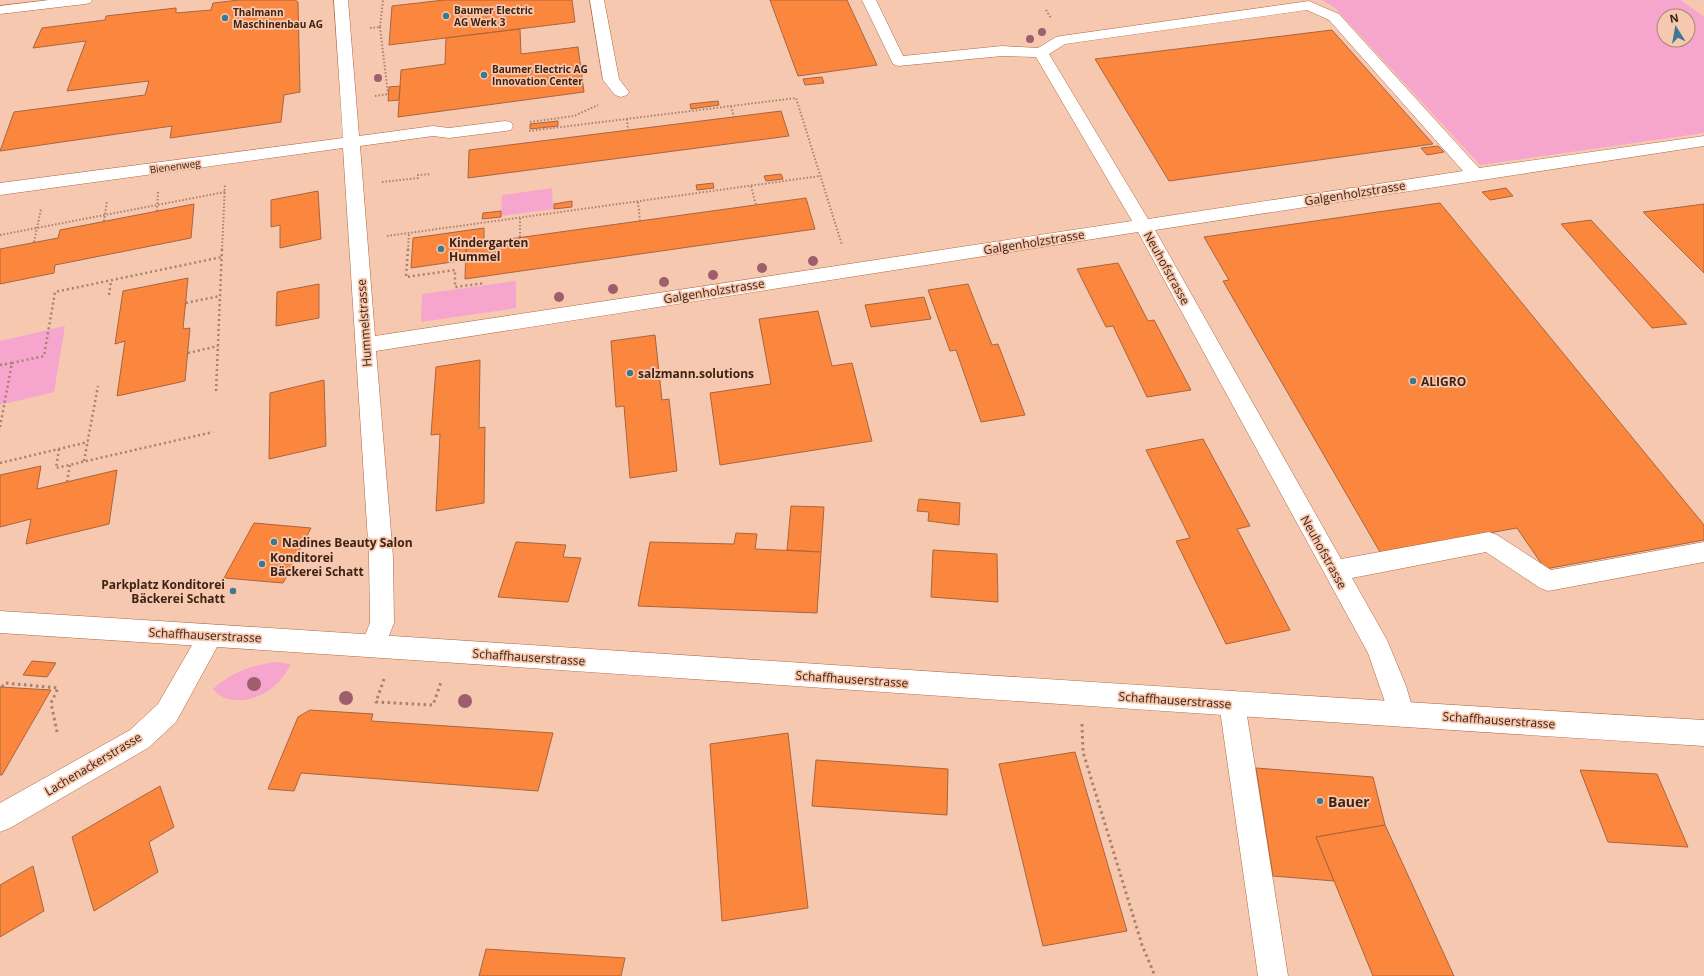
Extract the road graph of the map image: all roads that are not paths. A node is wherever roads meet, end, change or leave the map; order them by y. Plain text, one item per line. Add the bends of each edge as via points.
1 (85, 0) edge
2 (341, 0) edge
3 (597, 0) edge
4 (869, 0) edge
5 (1272, 5) edge
6 (0, 10) edge
7 (1042, 53) junction
8 (621, 92) dead end
9 (504, 126) road end
10 (1704, 141) edge
11 (351, 142) junction
12 (1475, 174) junction
13 (0, 189) edge
14 (1143, 226) junction
15 (365, 345) junction
16 (1704, 552) edge
17 (1334, 571) junction
18 (0, 622) edge
19 (211, 636) junction
20 (373, 645) junction
21 (1232, 703) junction
22 (1401, 713) junction
23 (1704, 733) edge
24 (0, 818) edge
25 (1273, 976) edge

1 - 6 street
2 - 11 street, Hummelstrasse
3 - 8 street via 611,80
4 - 7 street via 898,61 1002,51
5 - 7 street via 1061,40
5 - 12 street via 1309,5 1334,17
7 - 14 street, Neuhofstrasse
9 - 11 street, Bienenweg via 449,133 433,131
10 - 12 street, Galgenholzstrasse
11 - 13 street, Bienenweg
11 - 15 street, Hummelstrasse
12 - 14 street, Galgenholzstrasse
14 - 15 street, Galgenholzstrasse
14 - 17 street, Neuhofstrasse
15 - 20 street, Hummelstrasse via 383,604 382,623
16 - 17 street via 1548,581 1489,542
17 - 22 street, Neuhofstrasse via 1378,648
18 - 19 street, Schaffhauserstrasse
19 - 20 street, Schaffhauserstrasse
19 - 24 street, Lachenackerstrasse via 167,713 139,739
20 - 21 street, Schaffhauserstrasse
21 - 22 street, Schaffhauserstrasse
21 - 25 street
22 - 23 street, Schaffhauserstrasse

